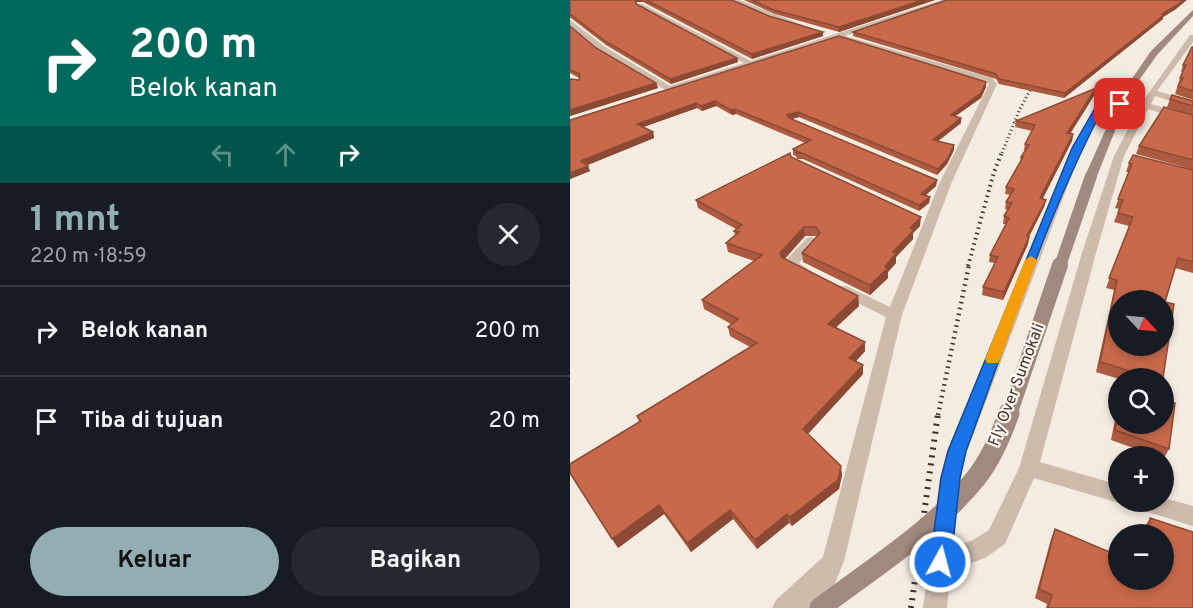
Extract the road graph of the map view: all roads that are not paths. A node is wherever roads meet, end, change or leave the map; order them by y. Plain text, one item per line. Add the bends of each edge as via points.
1 (733, 0) edge
2 (948, 0) edge
3 (640, 5) edge
4 (1193, 12) edge
5 (1189, 20) edge
6 (570, 22) edge
7 (813, 29) edge
8 (821, 32) edge
9 (838, 36) junction
10 (1193, 37) edge
11 (750, 63) junction
12 (669, 89) junction
13 (1152, 92) junction
14 (647, 96) edge
15 (1123, 98) junction
16 (1146, 105) junction
17 (1193, 105) edge
18 (1193, 120) edge
19 (812, 241) edge
20 (894, 315) junction
21 (1029, 468) junction
22 (1108, 491) edge
23 (1174, 510) edge
24 (1193, 516) edge
25 (833, 561) junction
26 (940, 562) junction
27 (784, 608) edge
28 (813, 608) edge
29 (820, 608) edge
30 (935, 608) edge

1 - 7 street
2 - 9 street
3 - 11 street
4 - 5 main road, Fly Over Sumokali
5 - 15 main road, Fly Over Sumokali via 1154,53
6 - 12 street via 602,49
8 - 9 street
9 - 11 street
9 - 20 street via 993,83 939,182
10 - 13 street
11 - 12 street
12 - 14 street
13 - 16 street
13 - 17 street
15 - 16 street
15 - 26 street via 1111,94 1104,98 1077,148 1041,234 955,457
15 - 29 main road, Fly Over Sumokali, bridge via 1091,176 1000,440 976,478 934,521
16 - 18 street
16 - 21 street via 1089,252
19 - 20 street via 790,264
20 - 25 street
21 - 22 street
21 - 26 street via 995,540
23 - 24 street
25 - 27 street
25 - 28 street
26 - 30 street

